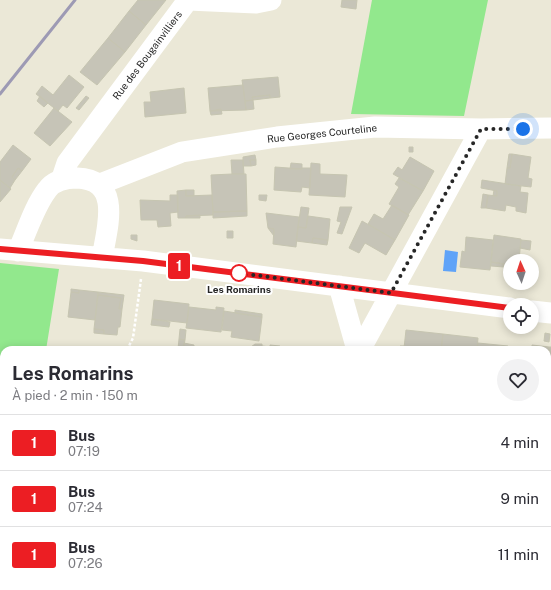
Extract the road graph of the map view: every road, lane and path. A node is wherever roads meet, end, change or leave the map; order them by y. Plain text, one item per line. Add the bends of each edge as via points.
1 (271, 0) edge
2 (551, 128) edge
3 (481, 129) junction
4 (62, 178) junction
5 (100, 184) junction
6 (9, 250) edge
7 (102, 258) junction
8 (143, 261) junction
9 (339, 286) junction
10 (391, 293) junction
11 (503, 307) edge
12 (539, 312) edge
13 (551, 313) edge
14 (129, 346) edge
15 (358, 346) edge
16 (361, 346) edge

1 - 4 street, Rue des Bougainvilliers via 256,3 188,0 67,163
2 - 3 street, Rue Georges Courteline
3 - 5 street, Rue Georges Courteline via 375,127 277,137 182,152
3 - 10 street
4 - 5 street via 90,180
4 - 6 street via 48,189
5 - 7 street via 107,198 109,213
6 - 7 street
7 - 8 street
8 - 9 street
8 - 14 path via 133,338
9 - 10 street
9 - 15 street
10 - 11 street
10 - 16 street
12 - 13 street

